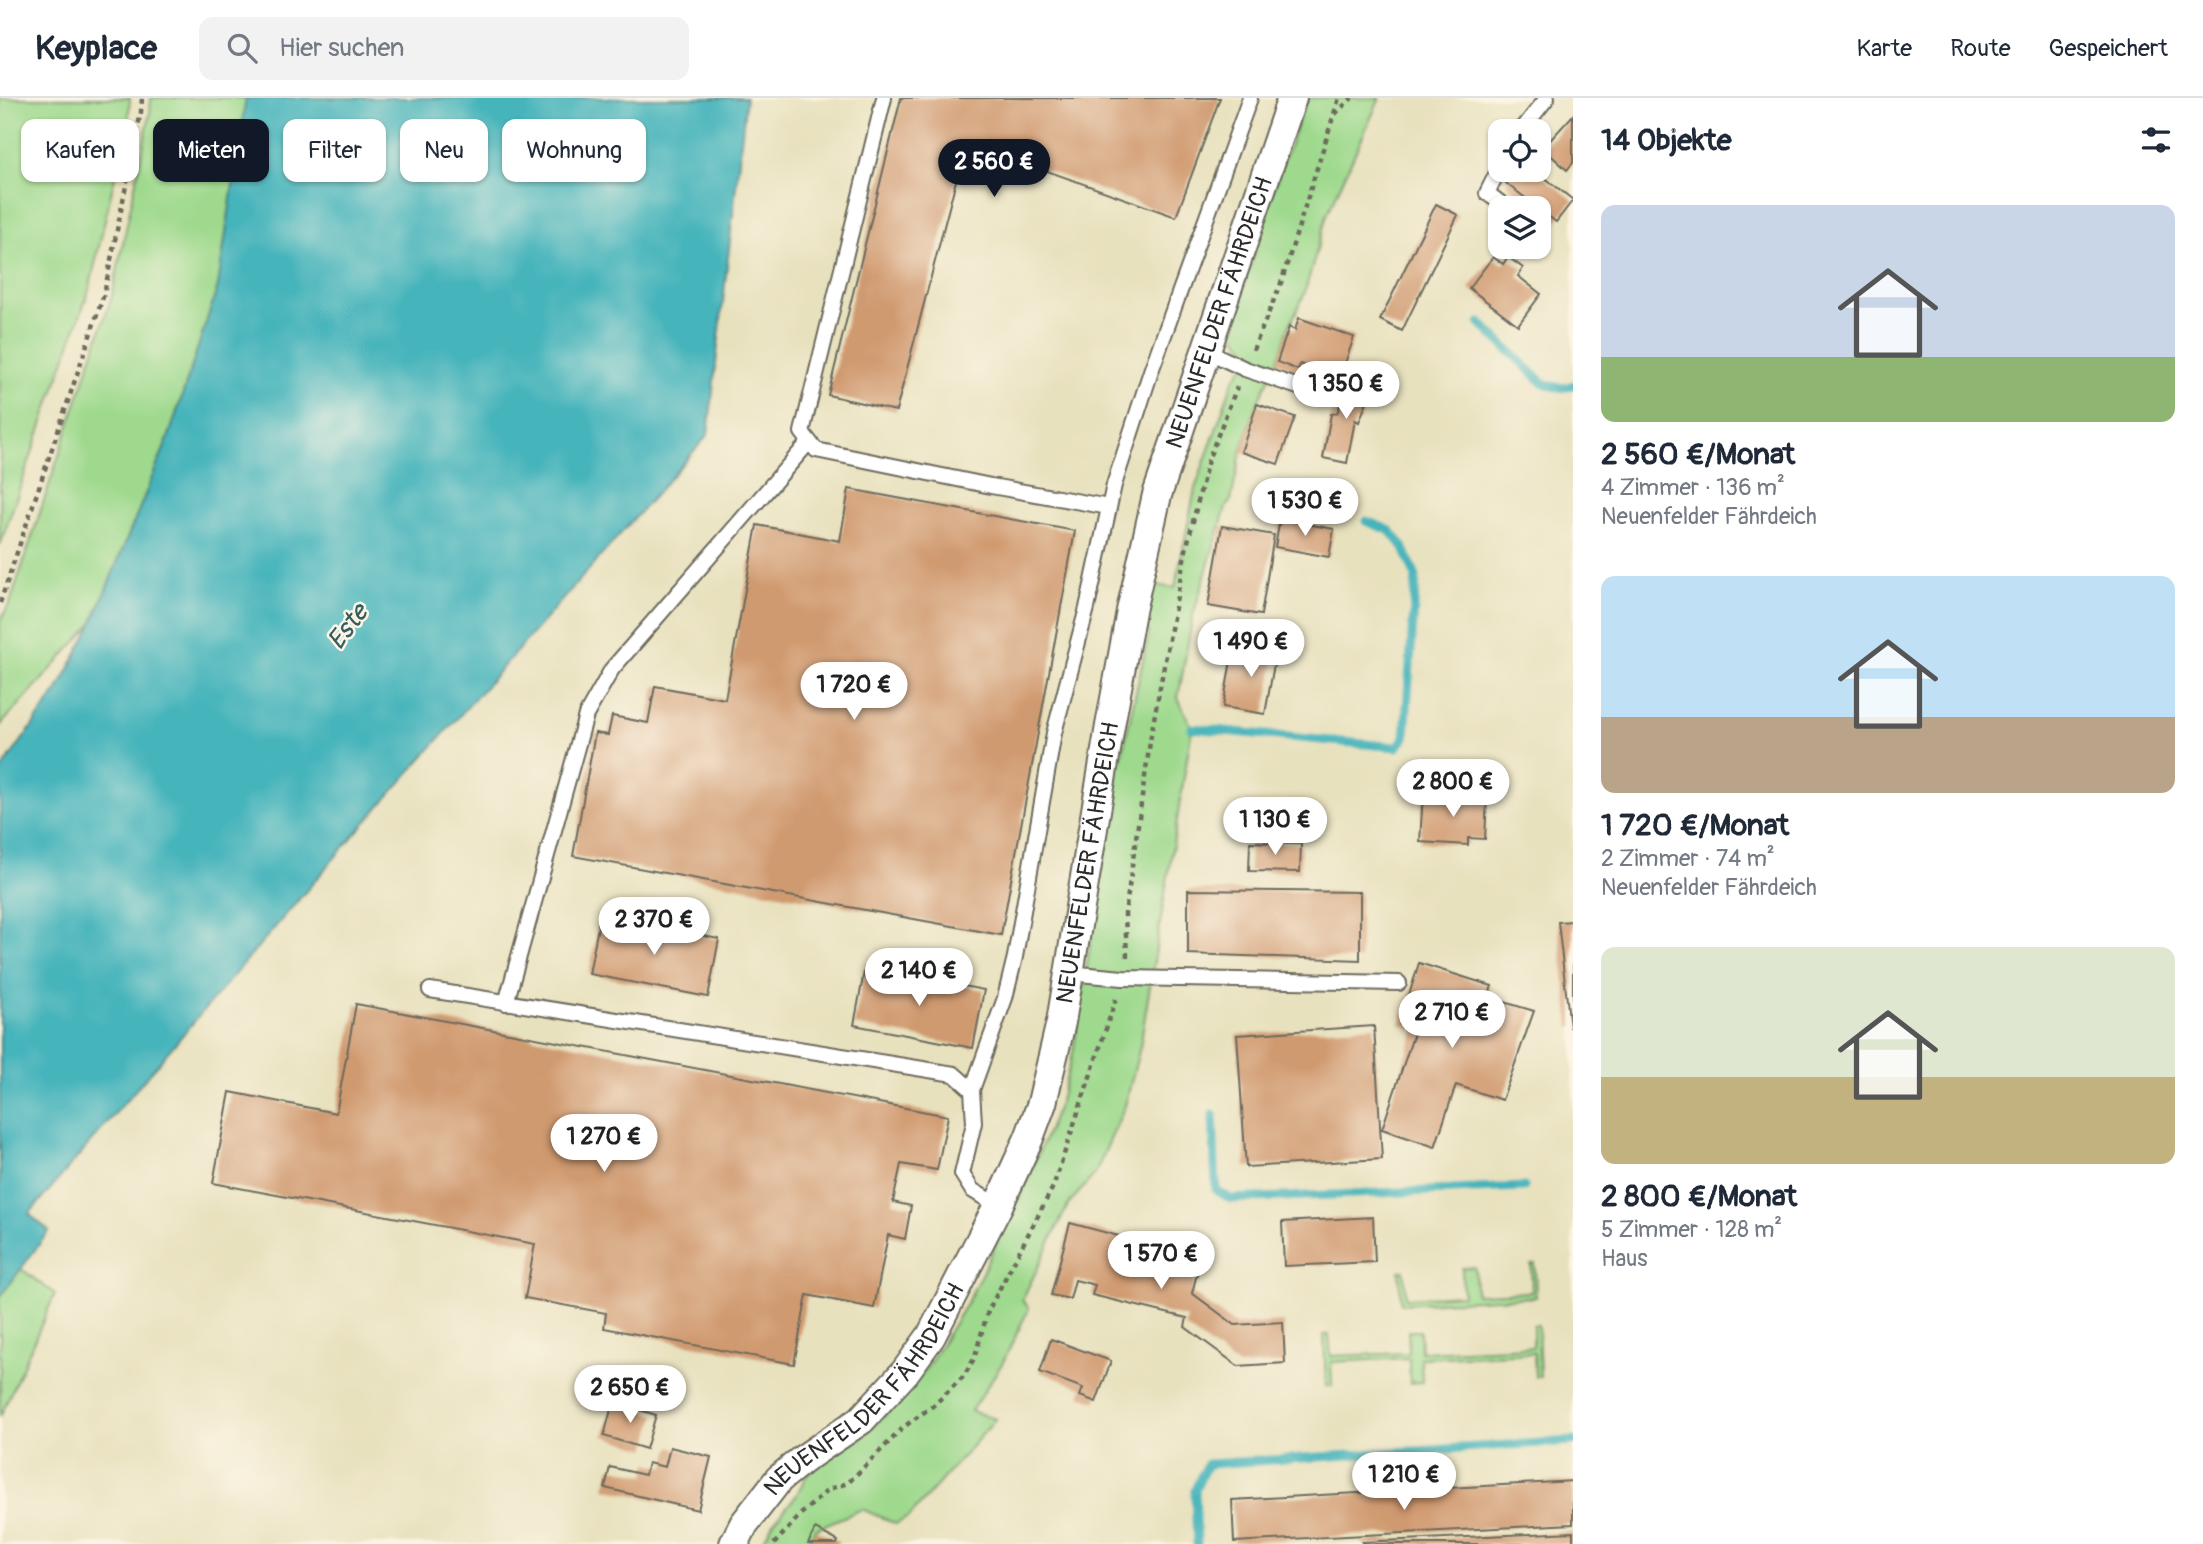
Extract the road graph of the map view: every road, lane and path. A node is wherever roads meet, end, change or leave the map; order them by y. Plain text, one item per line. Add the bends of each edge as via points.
1 (142, 98) edge
2 (884, 98) edge
3 (1250, 98) edge
4 (1292, 98) edge
5 (1352, 98) edge
6 (1547, 98) edge
7 (1333, 115) dead end
8 (1530, 119) edge
9 (1492, 182) edge
10 (1490, 196) edge
11 (1205, 350) junction
12 (1325, 396) dead end
13 (809, 442) junction
14 (1109, 507) junction
15 (0, 603) edge
16 (1068, 973) junction
17 (1399, 983) dead end
18 (430, 990) dead end
19 (506, 1003) junction
20 (972, 1090) junction
21 (998, 1206) junction
22 (734, 1544) edge

1 - 15 path via 104,294
2 - 13 lane via 802,432
3 - 14 lane via 1151,371
4 - 11 street, NEUENFELDER FÄHRDEICH
5 - 7 path
6 - 8 lane
9 - 10 lane via 1486,193
11 - 12 lane via 1244,369
11 - 16 street, NEUENFELDER FÄHRDEICH via 1157,495 1143,554
13 - 14 lane via 816,450
13 - 19 lane via 612,669 586,715
14 - 20 lane via 1054,733 1015,957
16 - 17 lane
16 - 21 street, NEUENFELDER FÄHRDEICH via 1042,1103
18 - 19 lane
19 - 20 lane via 954,1074
20 - 21 lane via 974,1123 962,1174 972,1190
21 - 22 street, NEUENFELDER FÄHRDEICH via 951,1301 905,1371 861,1420 779,1479 751,1512

